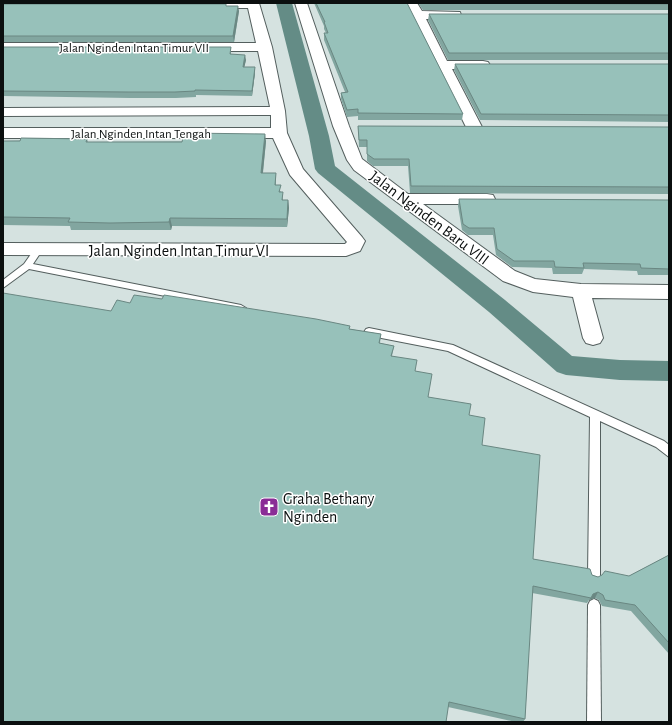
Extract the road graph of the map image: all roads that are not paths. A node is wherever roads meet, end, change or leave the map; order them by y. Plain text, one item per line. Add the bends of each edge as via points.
1 (253, 3) edge
2 (301, 3) edge
3 (3, 4) edge
4 (414, 9) edge
5 (465, 15) edge
6 (3, 47) edge
7 (265, 47) junction
8 (443, 65) junction
9 (498, 65) edge
10 (278, 111) junction
11 (3, 112) edge
12 (458, 127) edge
13 (474, 127) junction
14 (490, 127) edge
15 (3, 133) edge
16 (279, 133) junction
17 (404, 199) junction
18 (506, 199) edge
19 (3, 249) edge
20 (39, 249) junction
21 (27, 266) junction
22 (3, 285) edge
23 (580, 291) junction
24 (669, 292) edge
25 (254, 310) edge
26 (356, 330) edge
27 (593, 338) dead end
28 (595, 415) junction
29 (669, 452) edge
30 (594, 576) edge
31 (594, 605) edge
32 (594, 722) edge

1 - 3 street
1 - 7 street
2 - 17 street, Jalan Nginden Baru VIII via 349,126 355,160
4 - 5 street
4 - 8 street
6 - 7 street, Jalan Nginden Intan Timur VII
7 - 10 street
8 - 9 street
8 - 13 street
10 - 11 street, Jalan Nginden Intan Tengah
10 - 16 street
12 - 13 street
13 - 14 street
15 - 16 street, Jalan Nginden Intan Tengah
16 - 20 street, Jalan Nginden Intan Timur VI via 296,171 356,240 354,247 346,250
17 - 18 street
17 - 23 street, Jalan Nginden Baru VIII via 509,276 533,285
19 - 20 street, Jalan Nginden Intan Timur VI
20 - 21 lane
21 - 22 lane
21 - 25 lane
23 - 24 street, Jalan Nginden Baru VIII
23 - 27 street
26 - 28 lane via 450,348
28 - 29 lane via 660,444
28 - 30 lane
31 - 32 lane

